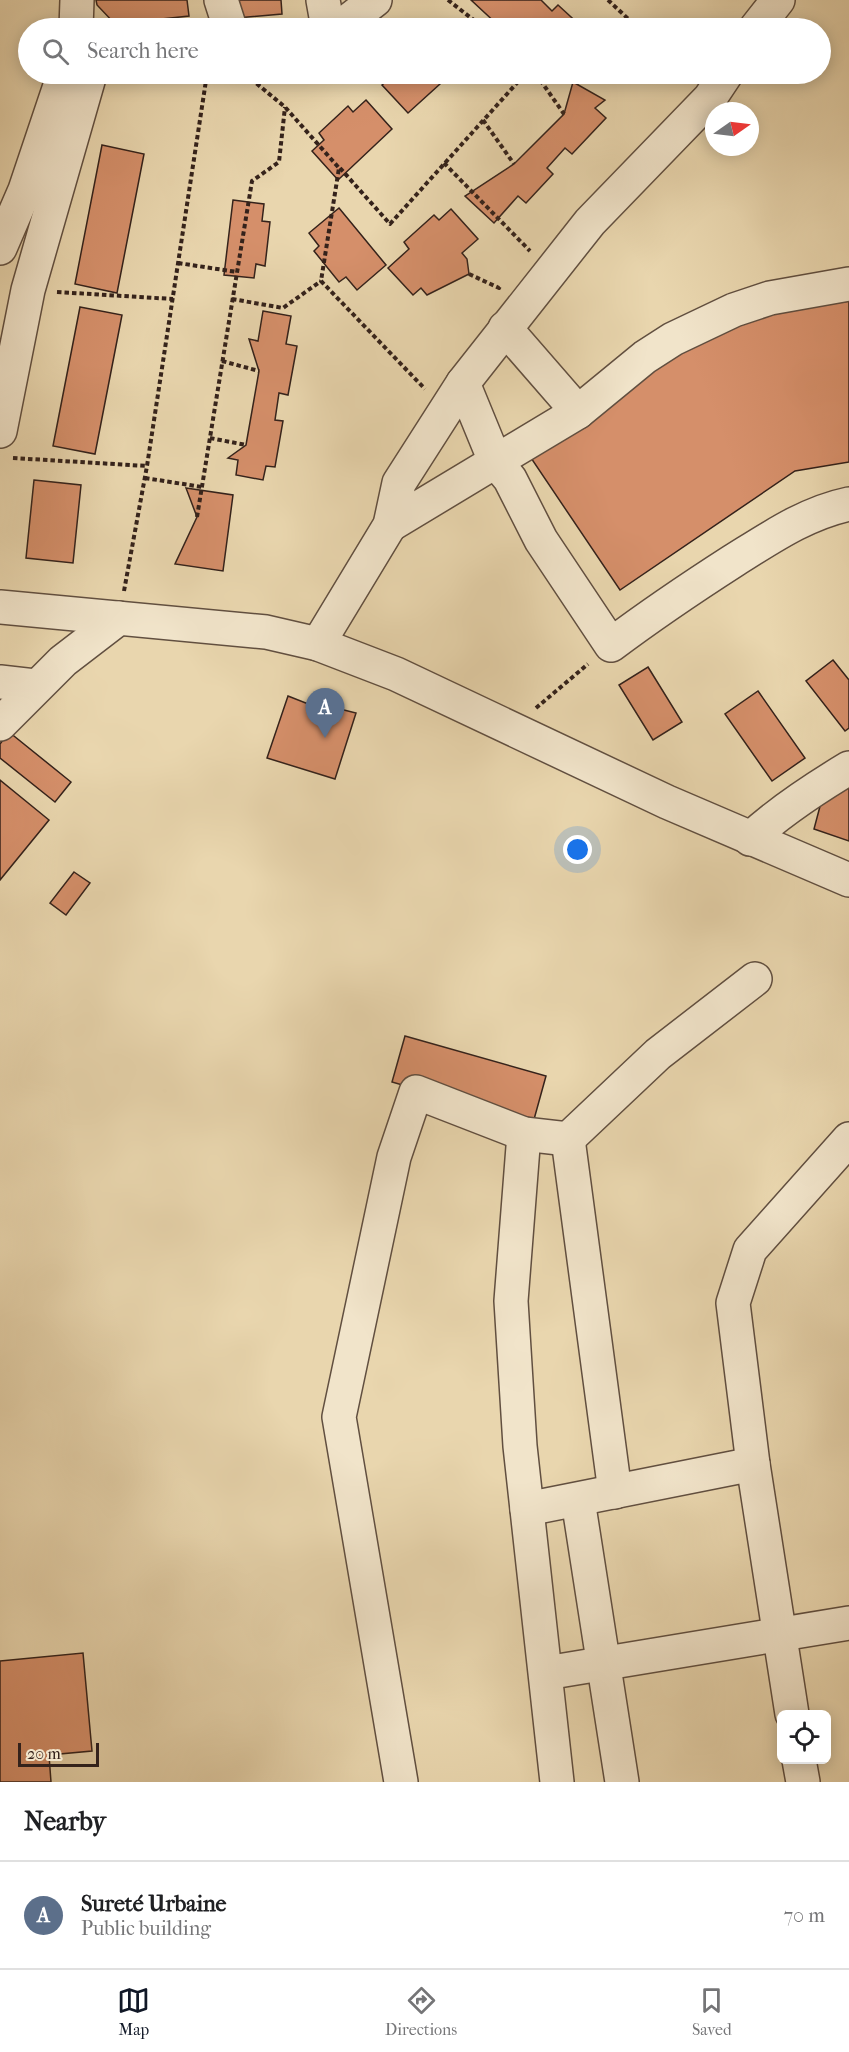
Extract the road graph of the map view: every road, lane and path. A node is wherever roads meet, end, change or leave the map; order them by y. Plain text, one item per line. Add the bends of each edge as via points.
1 (77, 0) edge
2 (221, 0) edge
3 (322, 0) edge
4 (375, 0) edge
5 (448, 0) edge
6 (608, 0) edge
7 (778, 0) edge
8 (76, 18) edge
9 (227, 18) edge
10 (326, 18) edge
11 (352, 18) edge
12 (471, 18) edge
13 (627, 18) edge
14 (764, 18) edge
15 (61, 84) edge
16 (87, 84) edge
17 (205, 84) edge
18 (257, 84) edge
19 (516, 84) edge
20 (543, 84) edge
21 (719, 84) edge
22 (285, 107) junction
23 (564, 114) dead end
24 (483, 120) junction
25 (444, 163) junction
26 (514, 164) dead end
27 (339, 168) junction
28 (0, 248) edge
29 (525, 260) dead end
30 (178, 263) junction
31 (237, 272) junction
32 (469, 274) dead end
33 (321, 281) junction
34 (505, 281) dead end
35 (849, 284) edge
36 (28, 290) junction
37 (173, 299) junction
38 (232, 299) junction
39 (505, 328) junction
40 (222, 361) junction
41 (259, 371) dead end
42 (463, 383) junction
43 (444, 409) junction
44 (578, 412) junction
45 (210, 438) junction
46 (6, 444) edge
47 (246, 445) dead end
48 (495, 461) junction
49 (147, 466) junction
50 (145, 478) junction
51 (201, 487) junction
52 (849, 504) edge
53 (197, 517) dead end
54 (390, 525) junction
55 (0, 607) edge
56 (119, 618) junction
57 (318, 644) junction
58 (611, 645) junction
59 (0, 682) edge
60 (35, 686) junction
61 (0, 724) edge
62 (513, 728) junction
63 (849, 768) edge
64 (750, 839) junction
65 (849, 880) edge
66 (755, 980) dead end
67 (524, 1134) junction
68 (849, 1138) edge
69 (568, 1139) junction
70 (753, 1464) junction
71 (615, 1492) junction
72 (578, 1500) junction
73 (527, 1509) junction
74 (849, 1623) edge
75 (780, 1636) junction
76 (606, 1664) junction
77 (546, 1673) junction
78 (791, 1710) edge
79 (800, 1764) edge
80 (400, 1782) edge
81 (557, 1782) edge
82 (622, 1782) edge
83 (803, 1782) edge

1 - 8 street
2 - 9 street
3 - 10 street
4 - 11 street
5 - 12 path
6 - 13 path
7 - 14 street
15 - 28 street via 25,190
16 - 36 street
17 - 30 path
18 - 22 path
19 - 24 path
20 - 23 path
21 - 39 street via 590,222
22 - 27 path
22 - 31 path via 279,162 252,181
24 - 25 path
24 - 26 path
25 - 27 path via 390,224
25 - 29 path via 532,253
27 - 33 path
30 - 31 path
30 - 37 path
31 - 38 path
32 - 34 path via 499,288
33 - 38 path via 283,308
33 - 43 path
35 - 44 street via 770,298 712,319 645,357
36 - 37 path
36 - 46 street
37 - 49 path
38 - 40 path
39 - 42 street
39 - 44 street
40 - 41 path
40 - 45 path
42 - 43 street
42 - 48 street
43 - 54 street via 399,483
44 - 48 street
45 - 47 path
45 - 51 path
46 - 49 path
48 - 54 street
48 - 58 street via 510,479 541,540
49 - 50 path
50 - 51 path
50 - 56 path
51 - 53 path
52 - 58 street via 816,513 760,545 666,604
54 - 57 street
55 - 56 street
56 - 57 street via 266,632
56 - 60 street
57 - 62 street
58 - 62 path
59 - 60 street
60 - 61 street
62 - 64 street
63 - 64 street via 795,802
64 - 65 street
66 - 69 street via 658,1054
67 - 69 street
67 - 73 street via 511,1301
67 - 80 street via 416,1092 394,1157 339,1417
68 - 70 street via 750,1250 733,1303
69 - 71 street
70 - 71 street
70 - 75 street
71 - 72 street
72 - 73 street
72 - 76 street
73 - 77 street
74 - 75 street
75 - 76 street
75 - 78 street
76 - 77 street
76 - 82 street
77 - 81 street
79 - 83 street

